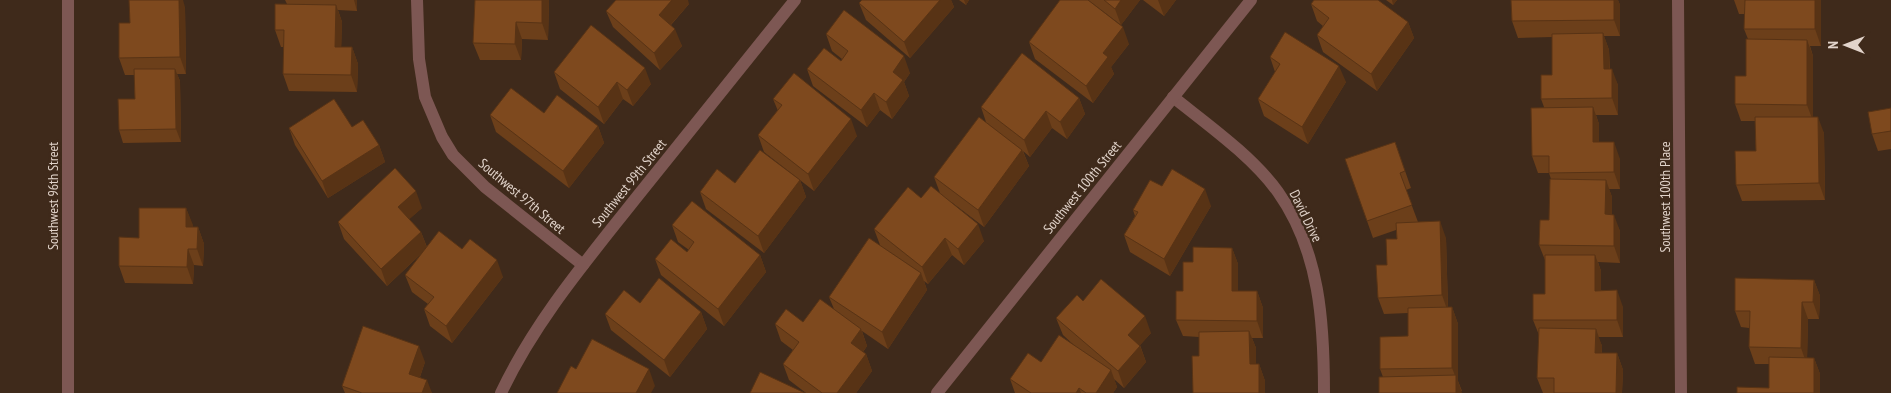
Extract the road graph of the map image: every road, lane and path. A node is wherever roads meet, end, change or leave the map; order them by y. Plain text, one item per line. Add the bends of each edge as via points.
1 (68, 0) edge
2 (417, 0) edge
3 (795, 0) edge
4 (1251, 0) edge
5 (1678, 0) edge
6 (1173, 98) junction
7 (584, 265) junction
8 (68, 393) edge
9 (500, 393) edge
10 (937, 393) edge
11 (1324, 393) edge
12 (1681, 393) edge

1 - 8 street, Southwest 96th Street
2 - 7 street, Southwest 97th Street via 419,59 425,97 453,155 484,187
3 - 7 street, Southwest 99th Street
4 - 6 street, Southwest 100th Street
5 - 12 street, Southwest 100th Place
6 - 10 street, Southwest 100th Street
6 - 11 street, David Drive via 1264,176 1290,212 1312,265 1320,304
7 - 9 street, Southwest 99th Street via 531,337

